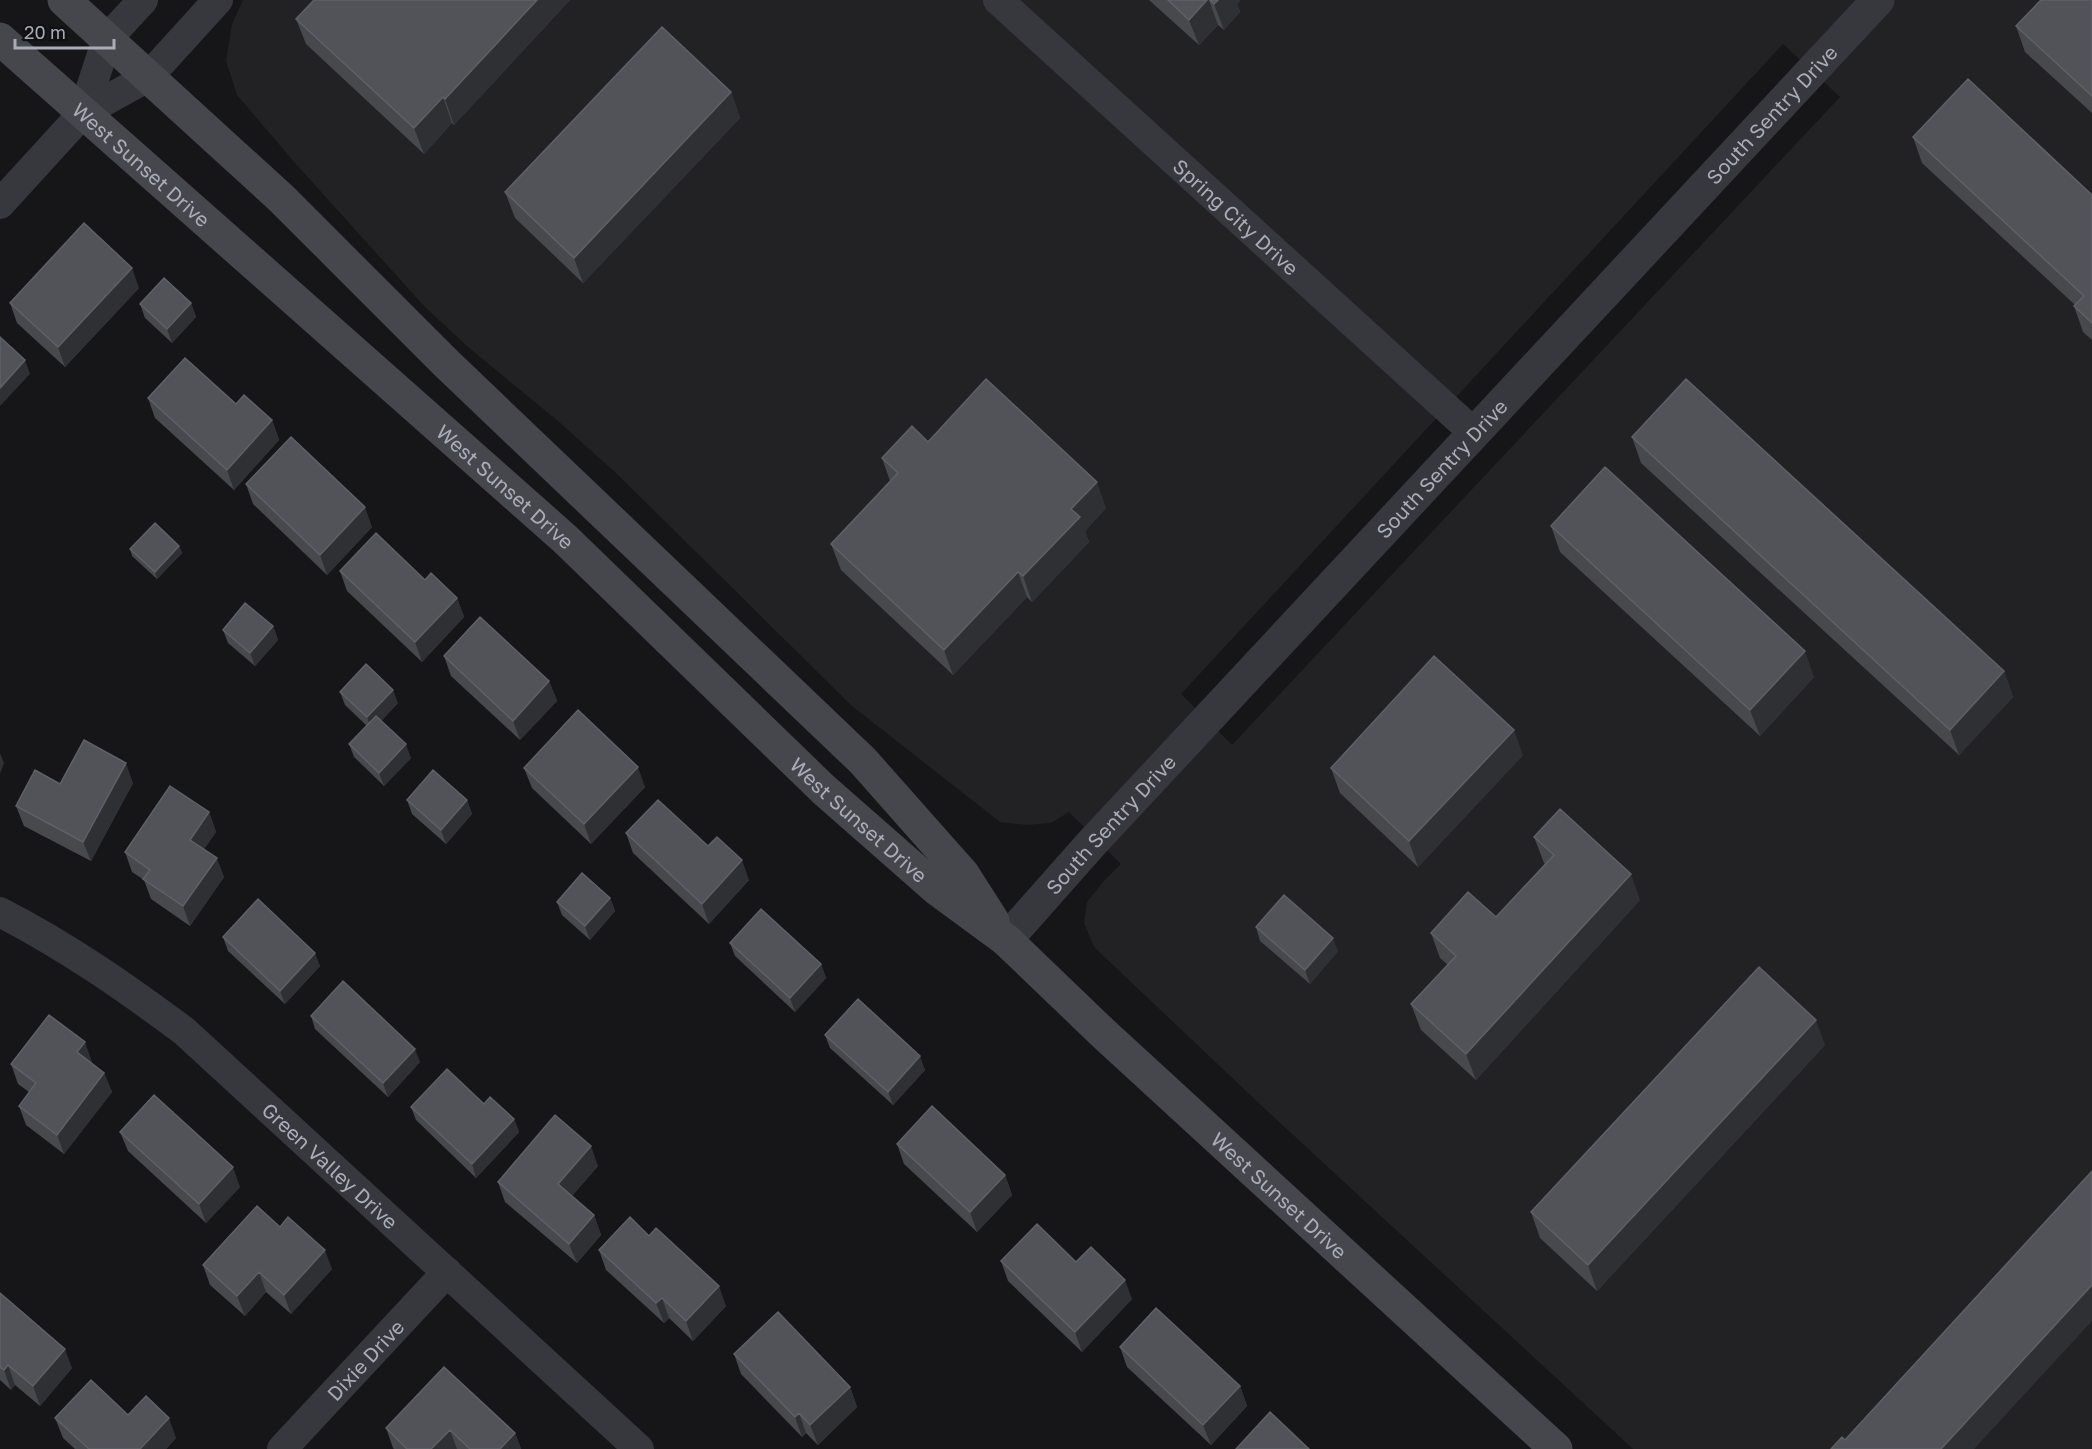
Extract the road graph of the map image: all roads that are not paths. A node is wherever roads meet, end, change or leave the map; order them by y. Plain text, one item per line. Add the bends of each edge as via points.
1 (64, 0) edge
2 (143, 0) edge
3 (218, 0) edge
4 (998, 0) edge
5 (1878, 0) edge
6 (0, 39) edge
7 (107, 39) junction
8 (148, 77) junction
9 (83, 113) junction
10 (0, 204) edge
11 (1474, 433) junction
12 (0, 912) edge
13 (1006, 940) junction
14 (447, 1272) junction
15 (282, 1449) edge
16 (639, 1449) edge
17 (1556, 1449) edge

1 - 7 main road, West Sunset Drive
2 - 7 street
3 - 8 street
4 - 11 street, Spring City Drive
5 - 11 street, South Sentry Drive
6 - 9 main road, West Sunset Drive
7 - 8 main road, West Sunset Drive
7 - 9 street
8 - 9 street
8 - 13 main road, West Sunset Drive via 282,199 447,364 863,761 963,874
9 - 10 street
9 - 13 main road, West Sunset Drive via 565,539 823,789 938,890
11 - 13 street, South Sentry Drive
12 - 14 street, Green Valley Drive via 110,976 184,1031
13 - 17 main road, West Sunset Drive
14 - 15 street, Dixie Drive
14 - 16 street, Green Valley Drive

